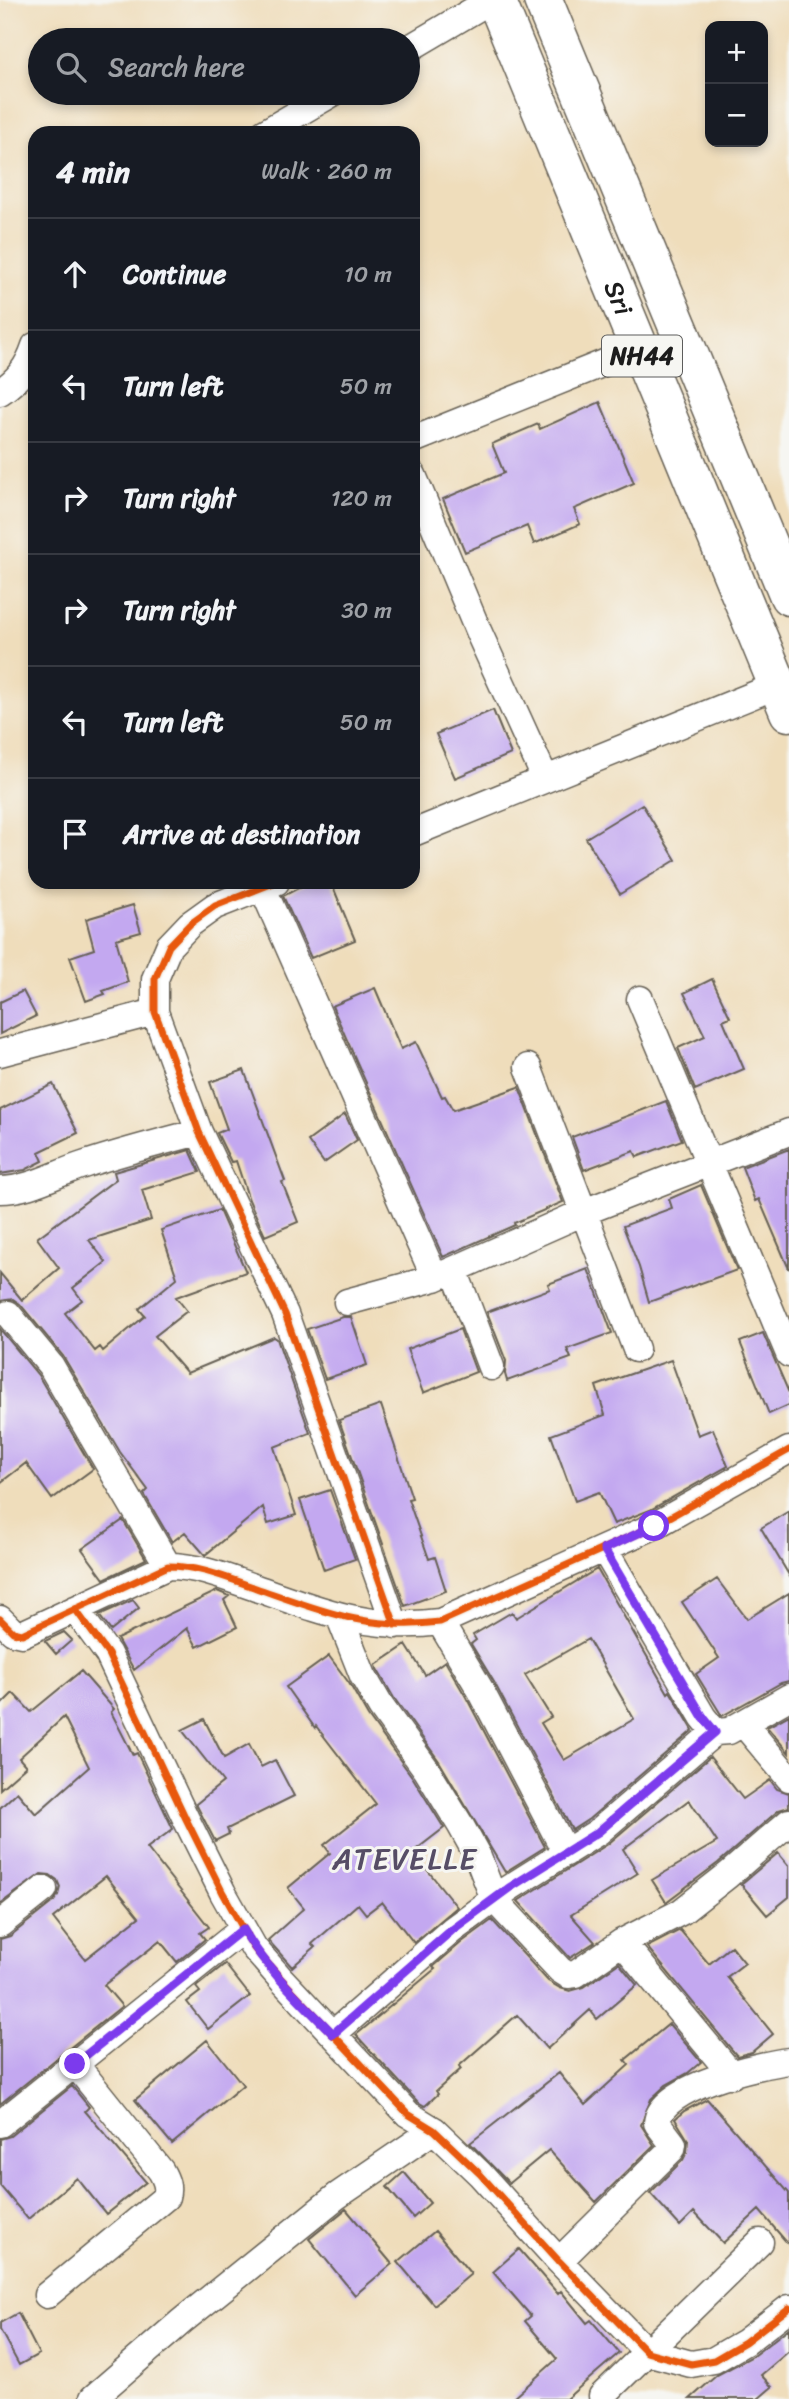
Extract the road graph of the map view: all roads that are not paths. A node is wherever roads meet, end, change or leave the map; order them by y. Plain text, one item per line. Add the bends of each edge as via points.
1 (494, 0) edge
2 (542, 0) edge
3 (420, 42) edge
4 (312, 105) edge
5 (276, 126) edge
6 (639, 349) junction
7 (28, 364) edge
8 (0, 391) edge
9 (420, 437) edge
10 (420, 492) edge
11 (789, 596) edge
12 (783, 699) edge
13 (545, 778) junction
14 (420, 829) edge
15 (254, 889) edge
16 (268, 889) edge
17 (640, 999) dead end
18 (155, 1012) junction
19 (0, 1053) edge
20 (528, 1067) dead end
21 (199, 1132) junction
22 (789, 1132) edge
23 (707, 1163) junction
24 (0, 1190) edge
25 (584, 1212) junction
26 (444, 1274) junction
27 (347, 1302) dead end
28 (8, 1314) dead end
29 (636, 1349) dead end
30 (789, 1354) edge
31 (491, 1367) dead end
32 (789, 1450) edge
33 (604, 1549) junction
34 (168, 1566) junction
35 (75, 1609) junction
36 (340, 1618) junction
37 (440, 1622) junction
38 (395, 1625) junction
39 (4, 1633) edge
40 (789, 1697) edge
41 (743, 1723) junction
42 (715, 1732) junction
43 (789, 1778) edge
44 (789, 1822) edge
45 (566, 1853) junction
46 (44, 1889) dead end
47 (494, 1899) junction
48 (0, 1924) edge
49 (243, 1929) junction
50 (622, 1942) junction
51 (333, 2034) junction
52 (789, 2061) edge
53 (75, 2064) junction
54 (732, 2075) junction
55 (0, 2124) edge
56 (434, 2130) junction
57 (760, 2242) dead end
58 (559, 2261) junction
59 (47, 2295) dead end
60 (789, 2308) edge
61 (647, 2352) junction
62 (601, 2396) dead end
63 (93, 2398) edge

1 - 3 street
1 - 6 highway, Sri / NH44
2 - 11 highway, NH44
4 - 5 street
6 - 9 street
6 - 12 highway, Sri / NH44
7 - 8 street via 15,382
10 - 13 street
12 - 13 street
13 - 14 street
15 - 18 street via 215,906 169,946 155,979
16 - 26 street
17 - 23 street
18 - 19 street
18 - 21 street
20 - 25 street
21 - 24 street via 118,1153 17,1190
21 - 38 street via 285,1314
22 - 23 street
23 - 25 street
23 - 30 street
25 - 26 street
25 - 29 street
26 - 27 street
26 - 31 street
28 - 34 street via 51,1366
32 - 33 street
33 - 37 street
33 - 42 street
34 - 35 street
34 - 36 street via 209,1571
35 - 39 street via 22,1634
35 - 49 street via 108,1654
36 - 38 street
36 - 47 street via 363,1676 461,1826
37 - 38 street
37 - 45 street
40 - 41 street
41 - 42 street
41 - 43 street
42 - 45 street via 617,1818
44 - 50 street via 681,1912
45 - 47 street
46 - 48 street
47 - 50 street via 568,1975
47 - 51 street
49 - 51 street via 254,1948
49 - 53 street
50 - 54 street
51 - 56 street via 408,2114
52 - 54 street
53 - 55 street
53 - 59 street via 162,2171 168,2191
54 - 58 street via 702,2082 660,2111 657,2123 673,2144 671,2149
56 - 58 street
56 - 63 street via 337,2196
57 - 61 street
58 - 61 street
60 - 61 street via 714,2360 691,2364
61 - 62 street

